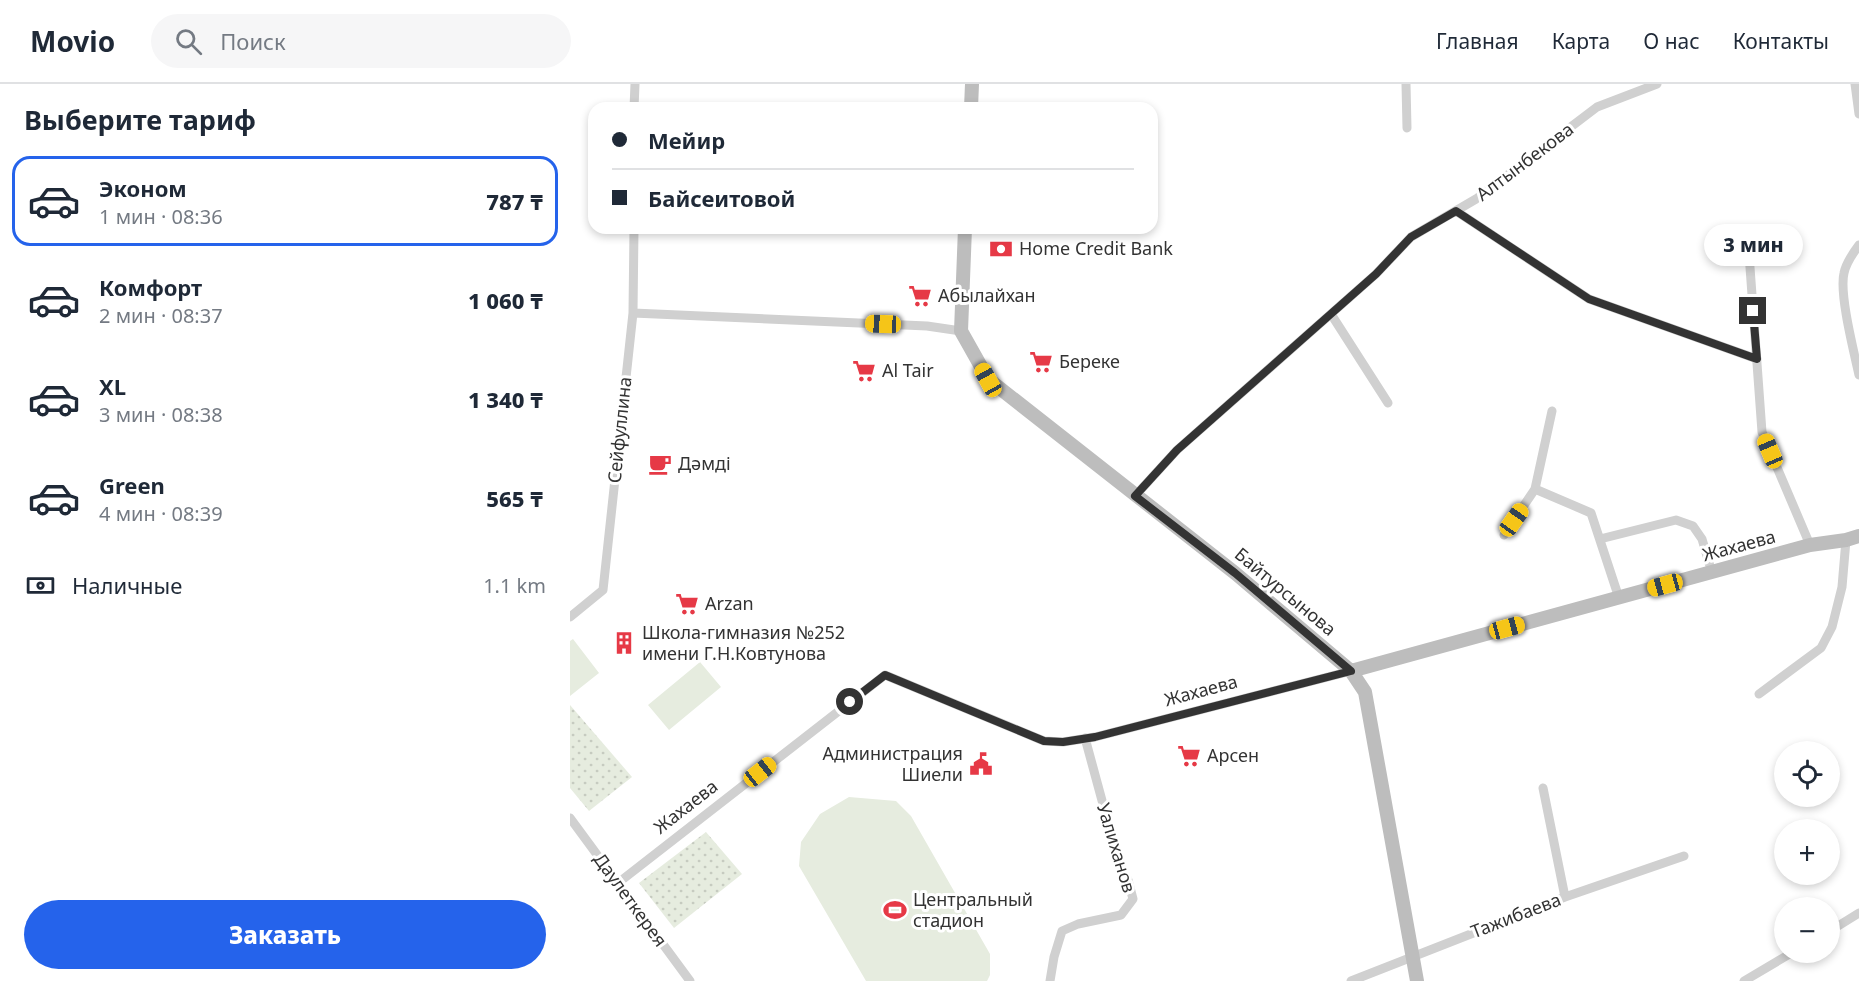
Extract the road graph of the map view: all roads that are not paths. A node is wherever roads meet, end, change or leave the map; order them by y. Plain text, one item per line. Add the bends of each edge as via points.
1 (634, 84) edge
2 (972, 84) edge
3 (1406, 84) edge
4 (1657, 84) edge
5 (1855, 84) edge
6 (634, 102) edge
7 (970, 102) edge
8 (1859, 114) edge
9 (1407, 128) dead end
10 (1456, 211) junction
11 (634, 234) edge
12 (965, 234) edge
13 (1748, 240) dead end
14 (1859, 245) edge
15 (633, 313) junction
16 (1331, 314) junction
17 (961, 331) junction
18 (1757, 359) junction
19 (1859, 375) edge
20 (1388, 403) dead end
21 (1552, 411) dead end
22 (1535, 489) junction
23 (1135, 496) junction
24 (1504, 535) dead end
25 (1853, 538) edge
26 (1600, 539) junction
27 (1810, 545) junction
28 (1712, 573) junction
29 (1619, 598) junction
30 (570, 617) edge
31 (1351, 671) junction
32 (1759, 694) dead end
33 (1085, 738) junction
34 (1543, 788) dead end
35 (570, 818) edge
36 (1684, 856) dead end
37 (618, 883) junction
38 (1565, 897) junction
39 (1859, 914) edge
40 (1840, 925) edge
41 (1412, 956) junction
42 (1774, 963) edge
43 (690, 981) edge
44 (1050, 981) edge
45 (1351, 981) edge
46 (1417, 981) edge
47 (1744, 981) edge

1 - 6 street
2 - 7 main road
3 - 9 street
4 - 10 street, Алтынбекова via 1597,107
5 - 8 street
10 - 16 street, Алтынбекова via 1411,237
10 - 18 street via 1589,299
11 - 15 street, Сейфуллина
12 - 17 main road
13 - 18 street
14 - 19 street via 1843,279
15 - 17 street via 927,326
15 - 30 street, Сейфуллина via 603,590
16 - 20 street
16 - 23 street, Алтынбекова via 1177,450
17 - 23 main road, Байтурсынова via 988,380
18 - 27 street via 1762,432
21 - 22 street
22 - 24 street
22 - 26 street via 1591,513
23 - 31 main road, Байтурсынова via 1235,573
25 - 27 main road, Жахаева
25 - 32 street via 1832,627 1821,648
26 - 28 street via 1676,520 1693,526 1702,539
26 - 29 street
27 - 28 main road, Жахаева
28 - 29 main road, Жахаева
29 - 31 main road, Жахаева
31 - 33 street, Жахаева
31 - 41 main road, Байтурсынова via 1365,692
33 - 37 street, Жахаева via 1044,741 885,675
33 - 44 street, Уалиханов via 1119,863 1133,899 1121,915 1062,931
34 - 38 street
35 - 37 street, Даулеткерея
36 - 38 street, Тажибаева
37 - 43 street, Даулеткерея
38 - 41 street, Тажибаева
39 - 40 street
41 - 45 street, Тажибаева
41 - 46 main road, Байтурсынова
42 - 47 street

